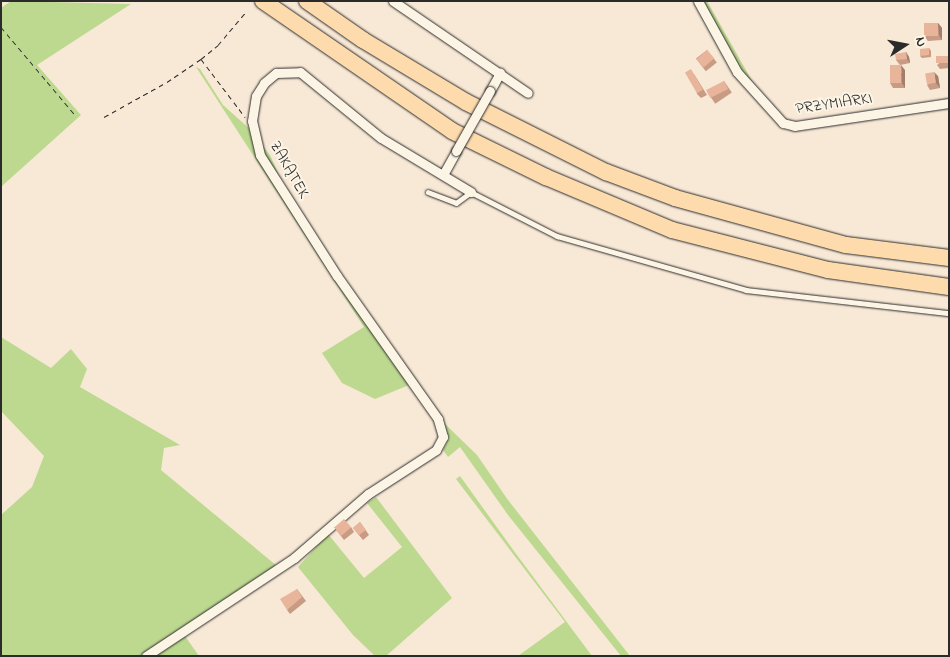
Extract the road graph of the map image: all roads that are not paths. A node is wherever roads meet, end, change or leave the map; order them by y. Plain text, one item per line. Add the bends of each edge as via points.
1 (263, 1) edge
2 (306, 1) edge
3 (393, 1) edge
4 (698, 1) edge
5 (500, 73) junction
6 (528, 93) dead end
7 (949, 103) edge
8 (444, 173) junction
9 (428, 192) dead end
10 (471, 192) junction
11 (949, 258) edge
12 (949, 287) edge
13 (949, 313) edge
14 (146, 656) edge

1 - 12 highway via 452,131 546,177 663,226 828,270
2 - 11 highway via 363,40 466,102 606,172 675,198 846,245
3 - 5 street
4 - 7 street, PRZYMIARKI via 734,67 783,123 795,126
5 - 6 street
5 - 8 street, bridge
8 - 10 street, ZAKĄTEK
8 - 14 street, ZAKĄTEK via 381,138 300,72 276,73 264,83 256,96 252,122 260,155 337,276 438,419 444,437 441,446 368,494 294,558
9 - 10 lane via 452,203 464,200
10 - 13 lane, ZAKĄTEK via 528,224 587,245 746,290 798,299

